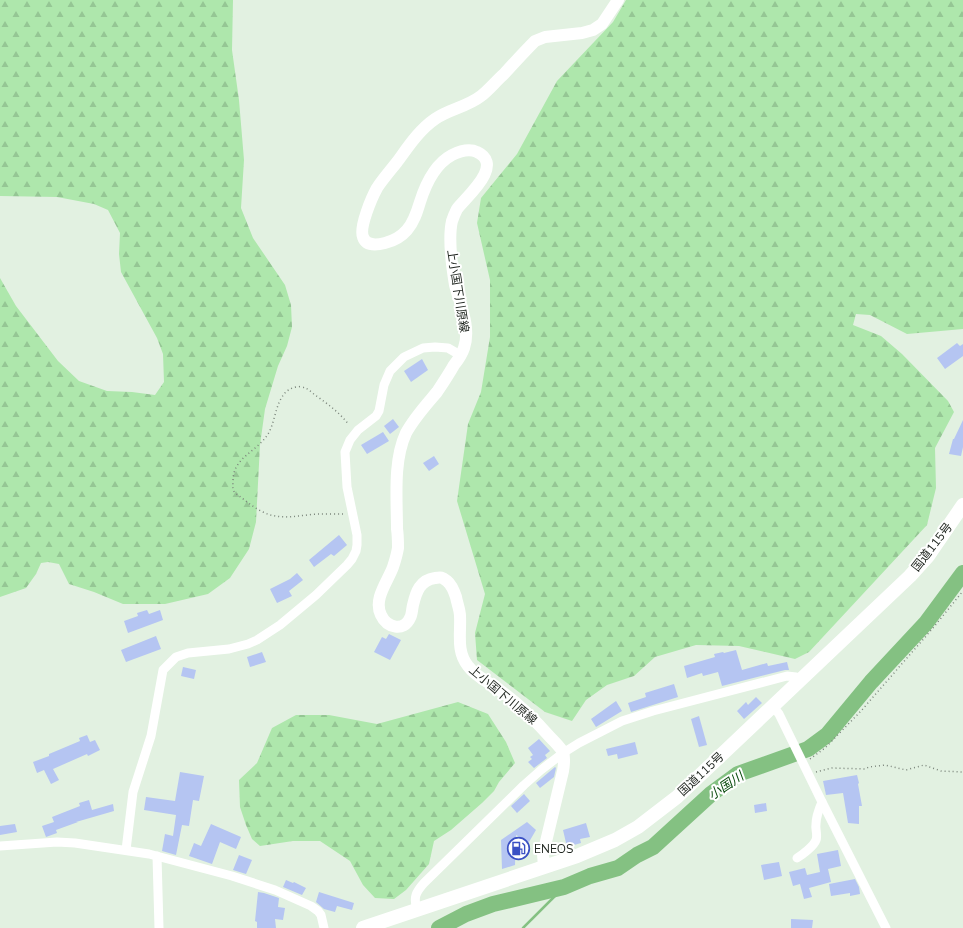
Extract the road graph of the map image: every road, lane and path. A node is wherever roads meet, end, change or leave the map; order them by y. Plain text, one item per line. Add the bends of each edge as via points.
1 (618, 0) edge
2 (460, 355) junction
3 (355, 433) junction
4 (963, 505) edge
5 (353, 514) junction
6 (963, 591) edge
7 (800, 680) junction
8 (773, 706) junction
9 (563, 753) junction
10 (803, 763) junction
11 (963, 772) edge
12 (809, 775) junction
13 (822, 802) junction
14 (0, 846) edge
15 (126, 850) junction
16 (157, 856) junction
17 (797, 858) dead end
18 (544, 867) junction
19 (417, 910) junction
20 (159, 928) edge
21 (324, 928) edge
22 (363, 928) edge
23 (886, 928) edge

1 - 2 main road, 上小国下川原線 via 602,24 593,30 545,37 535,41 475,101 439,116 426,125 378,187 366,212 363,239 370,244 380,245 394,240 407,230 416,217 434,171 444,160 467,150 480,153 485,159 486,172 481,182 456,210 452,222 450,243 466,333 464,348
2 - 3 street via 448,348 435,347 423,348 404,357 390,371 376,416
2 - 9 main road, 上小国下川原線 via 440,388 415,419 401,446 397,481 398,548 394,564 380,594 378,606 382,618 387,623 395,627 402,626 412,616 417,590 424,582 432,578 442,578 450,583 460,614 459,637 466,665 519,705
3 - 5 street via 345,452 347,487
3 - 5 path via 331,406 304,387 296,387 283,395 272,426 263,441 239,462 233,471 233,491 253,507 270,515 295,517
4 - 7 highway, 国道115号 via 928,556 910,576
5 - 15 street via 357,545 352,559 316,595 280,625 248,644 181,655 163,670 151,736 133,792
6 - 10 path via 862,711 825,748
7 - 8 highway, 国道115号
7 - 9 street via 787,676 634,716
8 - 10 street
8 - 18 highway, 国道115号 via 677,797 638,827 609,843
9 - 18 main road via 563,771 543,854
9 - 19 street via 524,785 424,883 416,893
10 - 12 street
11 - 12 path via 941,771 924,765 906,770 885,765 861,769 832,768
12 - 13 street
13 - 17 street via 816,824 816,840
13 - 23 street
14 - 15 street via 57,842
15 - 16 street
16 - 20 street
16 - 21 street via 275,890 318,911
18 - 19 highway, 国道115号
19 - 22 highway, 国道115号

